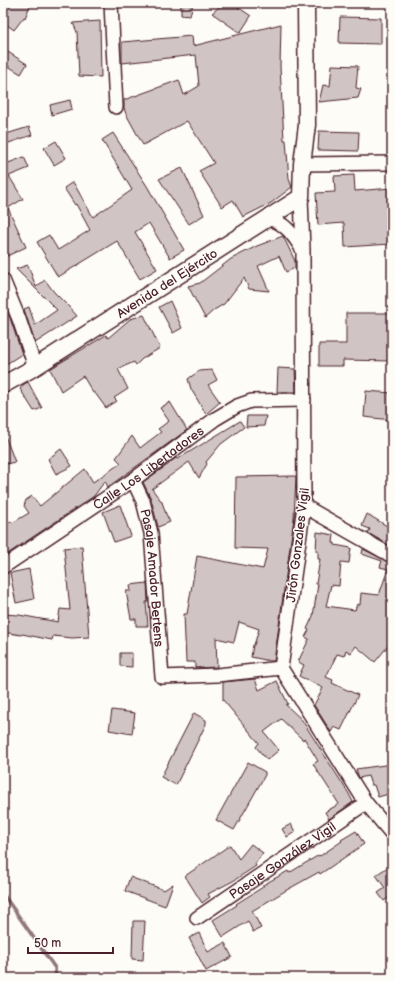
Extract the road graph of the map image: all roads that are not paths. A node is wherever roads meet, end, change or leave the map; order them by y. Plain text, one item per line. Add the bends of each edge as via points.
1 (111, 3) edge
2 (295, 3) edge
3 (306, 3) edge
4 (116, 107) dead end
5 (392, 163) edge
6 (302, 164) junction
7 (301, 197) junction
8 (268, 218) junction
9 (303, 250) junction
10 (3, 280) edge
11 (35, 367) junction
12 (3, 385) edge
13 (304, 400) junction
14 (133, 480) junction
15 (304, 506) junction
16 (392, 556) edge
17 (3, 567) edge
18 (281, 668) junction
19 (366, 803) junction
20 (392, 834) edge
21 (197, 918) dead end

1 - 4 street
2 - 6 main road via 297,125
3 - 6 main road via 307,125
5 - 6 street
6 - 7 main road
7 - 8 main road, Avenida del Ejército
7 - 9 street, Jirón Gonzales Vigil
8 - 9 street via 277,221 291,232
8 - 11 main road, Avenida del Ejército
9 - 13 street, Jirón Gonzales Vigil
10 - 11 street
11 - 12 main road, Avenida del Ejército
13 - 14 street, Calle Los Libertadores via 251,401 237,406 215,419
13 - 15 street, Jirón Gonzales Vigil
14 - 17 street, Calle Los Libertadores
14 - 18 street, Pasaje Amador Bertens via 143,501 151,533 162,677 217,675
15 - 16 street
15 - 18 street, Jirón Gonzales Vigil
18 - 19 street
19 - 20 street
19 - 21 street, Pasaje González Vigil

